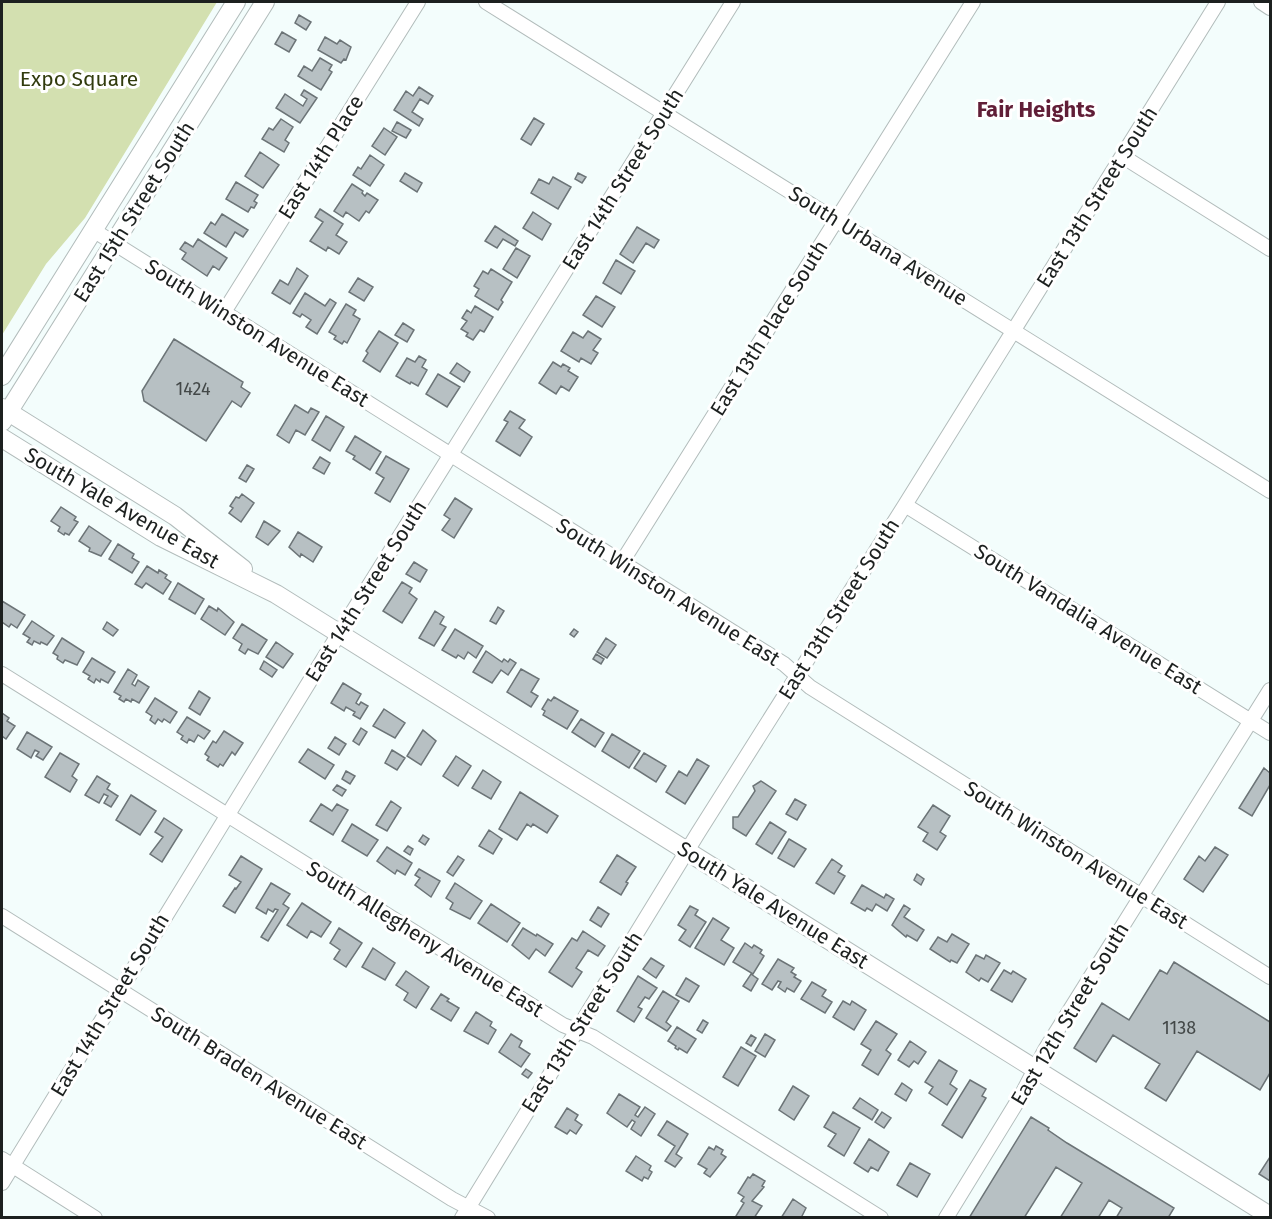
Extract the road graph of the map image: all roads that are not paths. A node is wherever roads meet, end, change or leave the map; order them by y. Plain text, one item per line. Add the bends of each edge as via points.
1 (236, 2) edge
2 (265, 2) edge
3 (418, 2) edge
4 (486, 2) edge
5 (734, 2) edge
6 (974, 2) edge
7 (1218, 2) edge
8 (1261, 2) edge
9 (1270, 8) edge
10 (663, 113) junction
11 (1122, 156) junction
12 (837, 220) junction
13 (93, 230) junction
14 (115, 244) junction
15 (1270, 249) edge
16 (224, 312) junction
17 (1013, 330) junction
18 (2, 376) edge
19 (4, 414) edge
20 (2, 438) edge
21 (451, 456) junction
22 (1270, 491) edge
23 (905, 506) junction
24 (175, 516) junction
25 (161, 537) junction
26 (622, 562) junction
27 (276, 594) junction
28 (340, 633) junction
29 (2, 674) edge
30 (797, 676) junction
31 (1270, 690) edge
32 (1251, 721) junction
33 (1270, 734) edge
34 (227, 815) junction
35 (687, 852) junction
36 (1141, 896) junction
37 (2, 916) edge
38 (1270, 976) edge
39 (119, 991) junction
40 (577, 1030) junction
41 (1035, 1069) junction
42 (7, 1162) edge
43 (2, 1183) edge
44 (465, 1212) edge
45 (1270, 1216) edge
46 (95, 1218) edge
47 (488, 1218) edge
48 (881, 1218) edge
49 (946, 1218) edge

1 - 13 main road, East 15th Street South
2 - 14 main road, East 15th Street South
3 - 16 street, East 14th Place
4 - 10 street, South Urbana Avenue
5 - 10 street, East 14th Street South
6 - 12 street, East 13th Place South
7 - 11 street, East 13th Street South
8 - 9 street
10 - 12 street, South Urbana Avenue
10 - 21 street, East 14th Street South
11 - 15 street
11 - 17 street, East 13th Street South
12 - 17 street, South Urbana Avenue
12 - 26 street, East 13th Place South
13 - 14 street, South Winston Avenue East
13 - 18 main road, East 15th Street South
14 - 16 street, South Winston Avenue East
14 - 19 main road, East 15th Street South
16 - 21 street, South Winston Avenue East
17 - 22 street, South Urbana Avenue
17 - 23 street, East 13th Street South
19 - 24 main road, South Yale Avenue East
20 - 25 main road, South Yale Avenue East
21 - 26 street, South Winston Avenue East
21 - 28 street, East 14th Street South
23 - 30 street, East 13th Street South
23 - 32 street, South Vandalia Avenue East
24 - 25 main road
24 - 27 main road, South Yale Avenue East
25 - 27 main road, South Yale Avenue East
26 - 30 street, South Winston Avenue East
27 - 28 main road, South Yale Avenue East
28 - 34 street, East 14th Street South
28 - 35 main road, South Yale Avenue East
29 - 34 street, South Allegheny Avenue East
30 - 35 street, East 13th Street South
30 - 36 street, South Winston Avenue East
31 - 32 street, East 12th Street South
32 - 33 street, South Vandalia Avenue East
32 - 36 street, East 12th Street South
34 - 39 street, East 14th Street South
34 - 40 street, South Allegheny Avenue East via 563,1025
35 - 40 street, East 13th Street South
35 - 41 main road, South Yale Avenue East
36 - 38 street, South Winston Avenue East
36 - 41 street, East 12th Street South
37 - 39 street, South Braden Avenue East
39 - 42 street, East 14th Street South
39 - 44 street, South Braden Avenue East via 452,1199
40 - 44 street, East 13th Street South
40 - 48 street, South Allegheny Avenue East
41 - 45 main road, South Yale Avenue East
41 - 49 street, East 12th Street South
42 - 43 street, East 14th Street South
42 - 46 street
44 - 47 street, South Braden Avenue East

